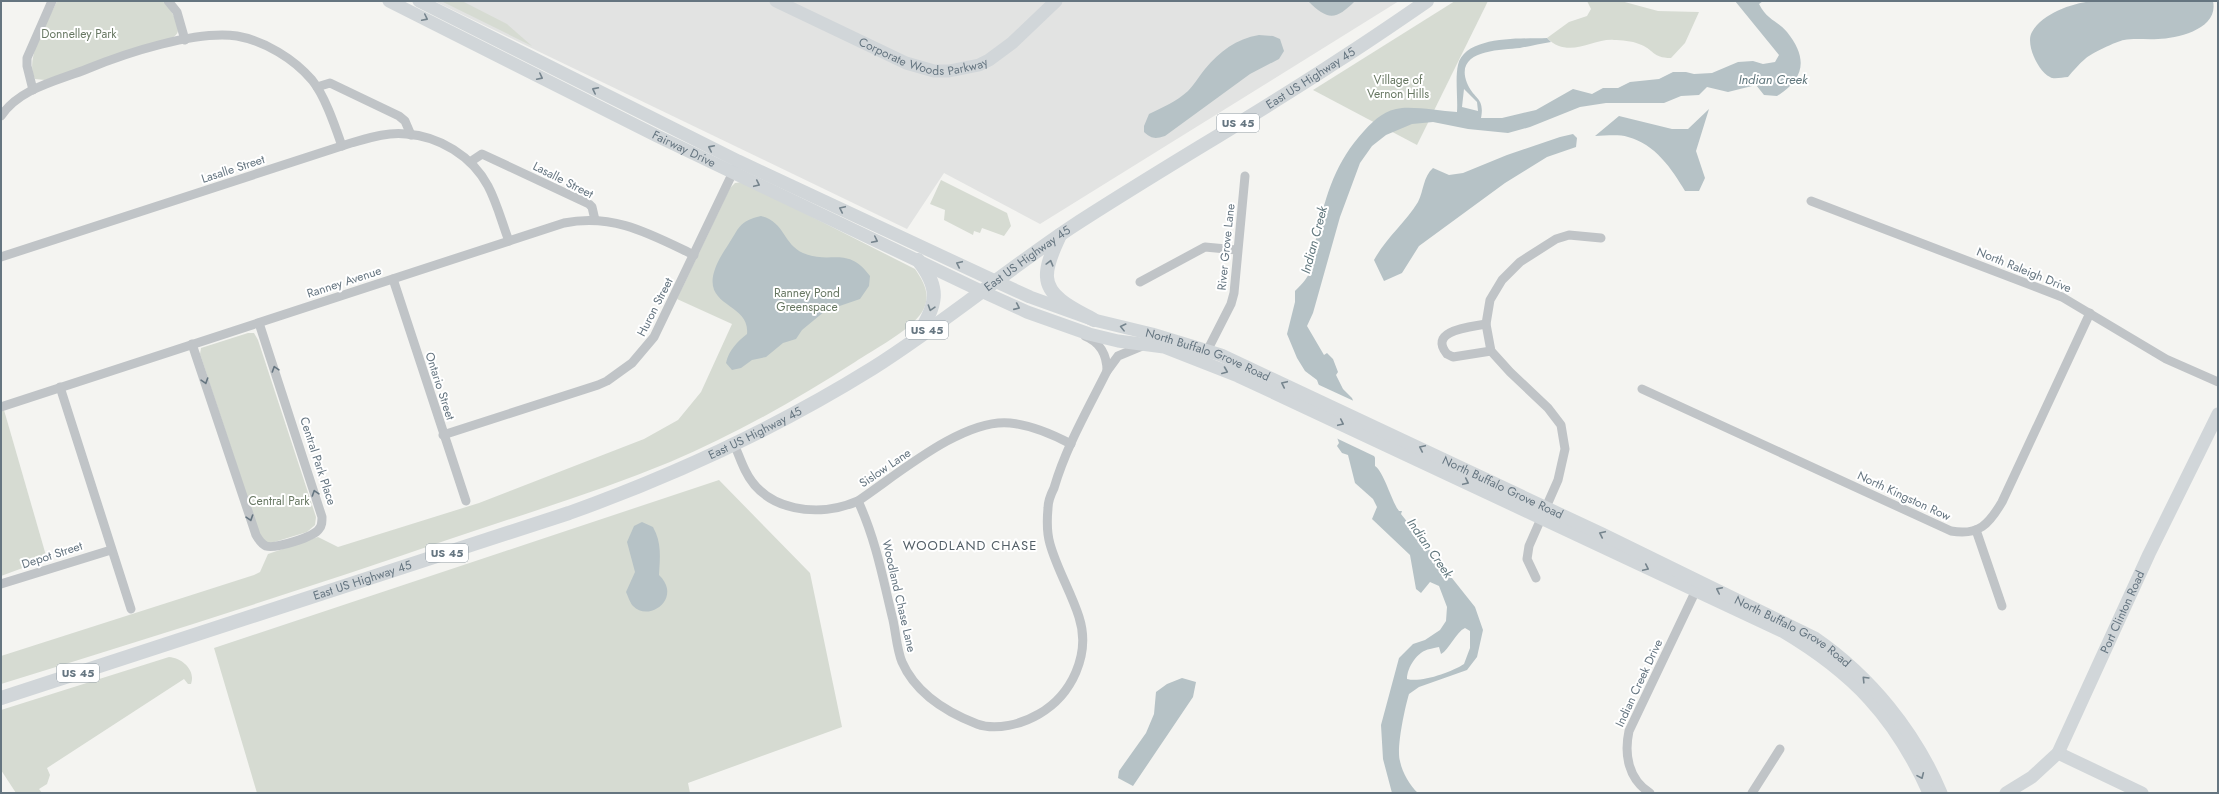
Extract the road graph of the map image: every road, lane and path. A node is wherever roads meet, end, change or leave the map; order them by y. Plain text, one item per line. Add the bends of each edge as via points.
1 (52, 1) edge
2 (168, 1) edge
3 (389, 1) edge
4 (419, 1) edge
5 (776, 1) edge
6 (1056, 1) edge
7 (1427, 1) edge
8 (185, 40) junction
9 (317, 87) junction
10 (33, 90) junction
11 (1, 116) edge
12 (411, 135) junction
13 (342, 146) junction
14 (470, 162) junction
15 (736, 166) junction
16 (1245, 176) dead end
17 (1811, 201) dead end
18 (595, 220) junction
19 (1060, 235) junction
20 (1601, 238) dead end
21 (509, 241) junction
22 (1237, 250) junction
23 (694, 255) junction
24 (1, 257) edge
25 (918, 260) junction
26 (392, 279) junction
27 (995, 281) junction
28 (1140, 282) dead end
29 (981, 291) junction
30 (2090, 313) junction
31 (1043, 318) junction
32 (1094, 320) junction
33 (259, 323) junction
34 (1486, 324) junction
35 (917, 338) junction
36 (192, 344) junction
37 (1149, 344) junction
38 (1491, 350) junction
39 (1205, 356) junction
40 (1107, 371) junction
41 (2218, 382) edge
42 (60, 387) junction
43 (1642, 389) dead end
44 (1, 407) edge
45 (2218, 414) edge
46 (443, 435) junction
47 (734, 444) junction
48 (1071, 444) junction
49 (466, 501) dead end
50 (858, 501) junction
51 (1543, 512) junction
52 (1976, 530) junction
53 (111, 550) junction
54 (1536, 578) dead end
55 (1, 584) edge
56 (1698, 586) junction
57 (2002, 606) dead end
58 (131, 609) dead end
59 (1, 698) edge
60 (1780, 749) dead end
61 (2058, 753) junction
62 (1650, 793) edge
63 (1752, 793) edge
64 (1929, 793) edge
65 (1941, 793) edge
66 (2006, 793) edge
67 (2142, 793) edge

1 - 10 street via 27,58 26,66
2 - 8 street via 177,12
3 -> 15 main road, Fairway Drive via 657,136
15 -> 4 main road, Fairway Drive
5 - 6 main road, Corporate Woods Parkway via 906,63 934,71 949,71 979,65 989,60 1012,43
7 - 19 main road, East US Highway 45 / US 45 via 1339,61 1139,183
8 - 9 street via 226,36 252,40 286,57
8 - 10 street via 102,63
9 - 12 street via 330,83 399,116 405,121
9 - 13 street
10 - 11 street via 24,93 6,108
12 - 13 street, Lasalle Street via 381,135
12 - 14 street, Lasalle Street via 452,149
13 - 24 street, Lasalle Street
14 - 18 street, Lasalle Street via 482,154 504,164 589,204
14 - 21 street, Lasalle Street via 488,186
15 - 23 street, Huron Street
15 -> 25 main road, Fairway Drive
27 -> 15 main road, Fairway Drive
16 - 22 street, River Grove Lane
17 - 30 street, North Raleigh Drive via 2062,297
18 - 21 street, Ranney Avenue via 564,223
18 - 23 street, Ranney Avenue via 626,224
19 - 27 main road, East US Highway 45 / US 45
32 -> 19 main road via 1068,306 1054,293 1047,277 1049,262
20 - 34 street via 1569,235 1556,239 1520,262 1502,280 1490,300
21 - 26 street, Ranney Avenue
22 - 28 street via 1205,247
22 - 39 street, River Grove Lane via 1231,304
23 - 46 street, Huron Street via 654,337 632,363 607,381
25 - 29 main road, Fairway Drive
25 -> 35 main road via 928,274 934,292 929,315
26 - 33 street, Ranney Avenue
26 - 46 street, Ontario Street
27 - 29 main road, East US Highway 45 / US 45
27 - 32 main road, North Buffalo Grove Road via 1030,297
29 -> 31 main road, North Buffalo Grove Road
29 - 35 main road, East US Highway 45 / US 45
30 - 41 street, North Raleigh Drive via 2166,359
30 - 52 street, North Kingston Row via 2002,502 1992,520
31 - 37 main road, North Buffalo Grove Road via 1089,334 1118,341
31 - 40 street via 1046,324 1054,328 1087,337 1097,343 1103,352
39 -> 32 main road, North Buffalo Grove Road
33 - 36 street, Ranney Avenue
36 -> 33 street, Central Park Place via 256,535 260,543 267,547 276,547 313,534 319,530 322,517
34 - 38 street
34 - 38 street via 1451,331 1443,339 1442,344 1444,350 1453,357
35 - 47 main road, East US Highway 45 / US 45 via 872,368
36 - 42 street, Ranney Avenue
37 - 39 main road, North Buffalo Grove Road
37 - 40 street, Woodland Chase Lane via 1118,356
38 - 51 street via 1548,408 1560,425 1565,449 1558,480
39 - 51 main road, North Buffalo Grove Road
40 - 48 street, Woodland Chase Lane
42 - 44 street, Ranney Avenue
42 - 53 street
43 - 52 street, North Kingston Row via 1951,531
45 - 61 main road, Port Clinton Road via 2149,554
46 - 49 street, Ontario Street
47 - 50 street, Sislow Lane via 744,470 753,482 778,502 805,510 823,511 845,507
47 - 59 main road, East US Highway 45 / US 45 via 623,494 569,513
48 - 50 street, Sislow Lane via 1034,428 1010,422 981,425 957,435
48 - 50 street, Woodland Chase Lane via 1048,506 1049,542 1080,618 1080,663 1070,686 1047,710 1034,717 1004,726 981,725 956,716 918,688 902,662 878,552
51 - 54 street via 1529,546 1527,559
51 - 56 main road, North Buffalo Grove Road
52 - 57 street
53 - 55 street, Depot Street
53 - 58 street
56 - 62 street, Indian Creek Drive via 1629,731 1627,755 1630,768 1636,780
56 -> 64 main road, North Buffalo Grove Road via 1809,647 1855,683 1878,707 1901,740
65 -> 56 main road, North Buffalo Grove Road via 1910,738 1884,700 1865,678 1838,654 1815,638
60 - 63 street
61 - 66 main road, Port Clinton Road via 2032,777
61 - 67 main road

